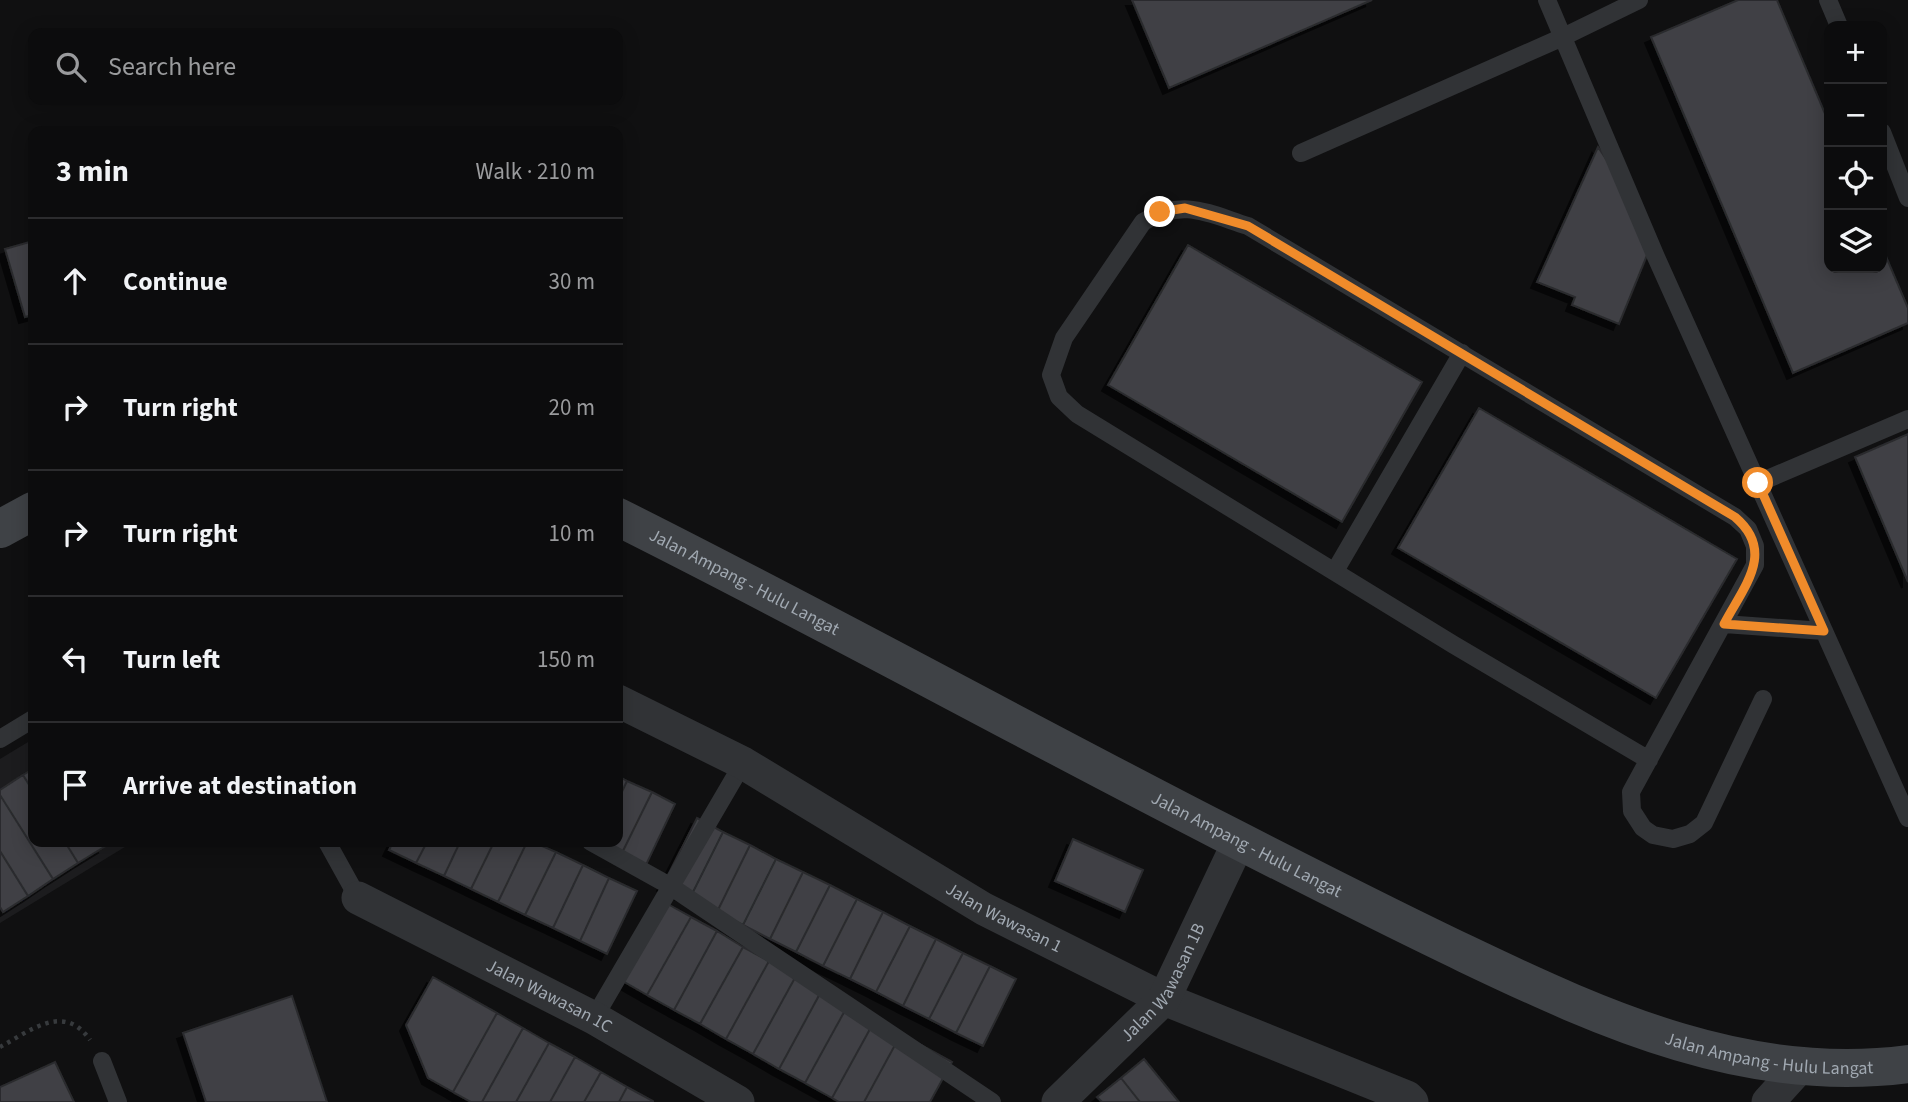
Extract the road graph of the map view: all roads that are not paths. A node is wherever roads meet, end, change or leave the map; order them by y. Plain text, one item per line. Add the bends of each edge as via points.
1 (1547, 0) edge
2 (1639, 0) edge
3 (1828, 0) edge
4 (1837, 21) edge
5 (1563, 37) junction
6 (1887, 145) edge
7 (1301, 153) dead end
8 (1908, 198) edge
9 (1462, 353) junction
10 (1908, 419) edge
11 (1758, 483) junction
12 (28, 514) edge
13 (623, 520) edge
14 (0, 528) edge
15 (1335, 572) junction
16 (1724, 624) junction
17 (1824, 631) junction
18 (1763, 699) dead end
19 (623, 703) edge
20 (28, 722) edge
21 (0, 739) edge
22 (1649, 760) junction
23 (743, 763) junction
24 (1908, 818) edge
25 (1239, 841) junction
26 (330, 847) edge
27 (600, 847) edge
28 (670, 886) junction
29 (358, 898) joint
30 (1164, 999) junction
31 (594, 1017) junction
32 (102, 1062) road end
33 (1908, 1064) edge
34 (1800, 1068) junction
35 (1409, 1099) edge
36 (118, 1102) edge
37 (738, 1102) edge
38 (992, 1102) edge
39 (1058, 1102) edge
40 (1768, 1102) edge

1 - 5 lane
2 - 5 lane
3 - 4 lane
5 - 7 lane
5 - 11 lane
6 - 8 lane
9 - 15 lane
9 - 15 lane via 1248,226 1185,208 1160,212 1143,222 1064,338 1051,376 1059,397 1077,414
9 - 16 lane via 1748,529 1755,546 1755,565
10 - 11 lane
11 - 17 lane
12 - 14 street
13 - 25 street, Jalan Ampang - Hulu Langat
15 - 22 lane
16 - 17 lane
16 - 22 lane
17 - 24 lane
18 - 22 lane via 1704,823 1690,834 1673,839 1653,835 1632,811 1631,792
19 - 23 street, Jalan Wawasan 1
20 - 21 lane
23 - 28 lane
23 - 30 street, Jalan Wawasan 1 via 984,909
25 - 30 street, Jalan Wawasan 1B
25 - 34 street, Jalan Ampang - Hulu Langat via 1507,974 1609,1018 1689,1046
26 - 29 lane
27 - 28 lane
28 - 31 lane
28 - 38 lane
29 - 31 street, Jalan Wawasan 1C
30 - 35 street, Jalan Wawasan 1
30 - 39 street, Jalan Wawasan 1B
31 - 37 street, Jalan Wawasan 1C
32 - 36 lane
33 - 34 street, Jalan Ampang - Hulu Langat
34 - 40 street

